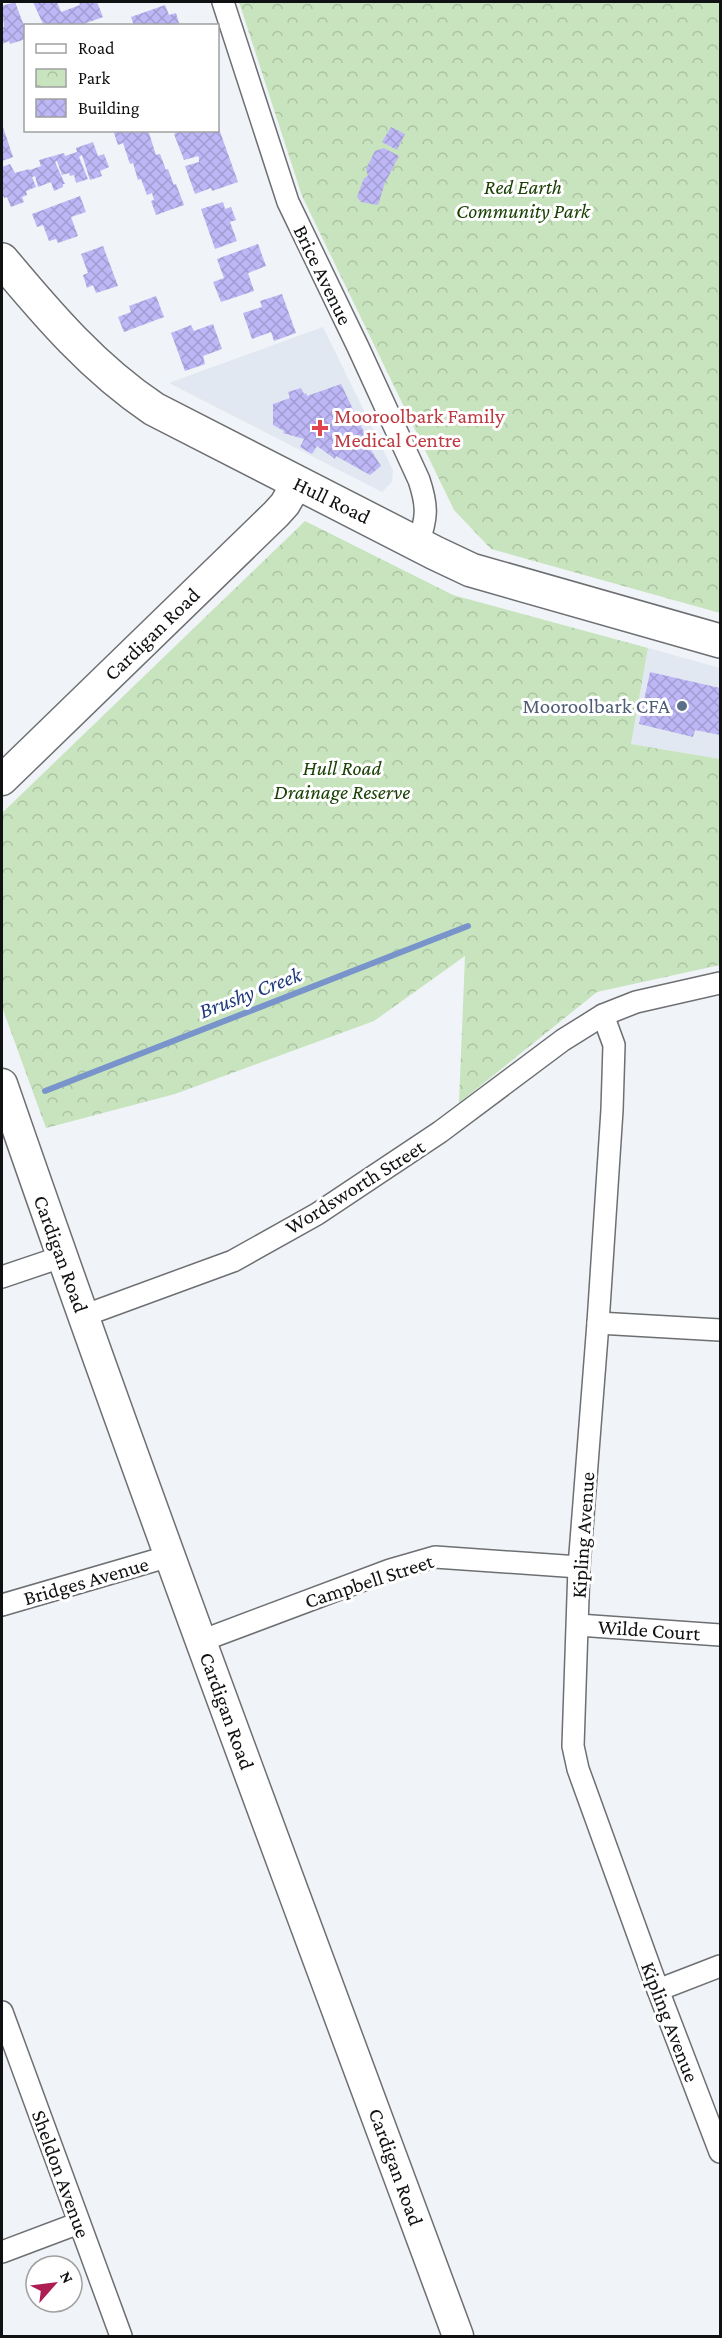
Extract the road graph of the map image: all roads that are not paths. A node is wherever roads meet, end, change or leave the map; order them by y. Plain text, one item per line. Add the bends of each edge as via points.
1 (223, 2) edge
2 (2, 260) edge
3 (297, 483) junction
4 (418, 544) junction
5 (720, 641) edge
6 (2, 780) edge
7 (720, 983) edge
8 (603, 1015) junction
9 (2, 1084) edge
10 (62, 1257) junction
11 (2, 1277) edge
12 (83, 1316) junction
13 (598, 1323) junction
14 (720, 1330) edge
15 (170, 1556) junction
16 (579, 1567) junction
17 (2, 1605) edge
18 (578, 1625) junction
19 (720, 1635) edge
20 (201, 1641) junction
21 (720, 1966) edge
22 (658, 1989) junction
23 (2, 2012) edge
24 (720, 2152) edge
25 (79, 2223) junction
26 (2, 2252) edge
27 (121, 2337) edge
28 (458, 2337) edge

1 - 4 street, Brice Avenue via 288,202 419,480 427,515
2 - 3 main road, Hull Road via 79,348 128,392
3 - 4 main road, Hull Road
3 - 6 street, Cardigan Road via 276,514
4 - 5 main road, Hull Road via 499,579
7 - 8 street via 636,1002
8 - 12 street, Wordsworth Street via 317,1214 233,1262
8 - 13 street, Kipling Avenue via 614,1045
9 - 10 street, Cardigan Road
10 - 11 street
10 - 12 street, Cardigan Road
12 - 15 street, Cardigan Road
13 - 14 street
13 - 16 street, Kipling Avenue
15 - 17 street, Bridges Avenue
15 - 20 street, Cardigan Road
16 - 18 street, Kipling Avenue
16 - 20 street, Campbell Street via 435,1557
18 - 19 street, Wilde Court
18 - 22 street, Kipling Avenue via 573,1746 578,1769
20 - 28 street, Cardigan Road
21 - 22 street
22 - 24 street, Kipling Avenue
23 - 25 street, Sheldon Avenue
25 - 26 street
25 - 27 street, Sheldon Avenue

